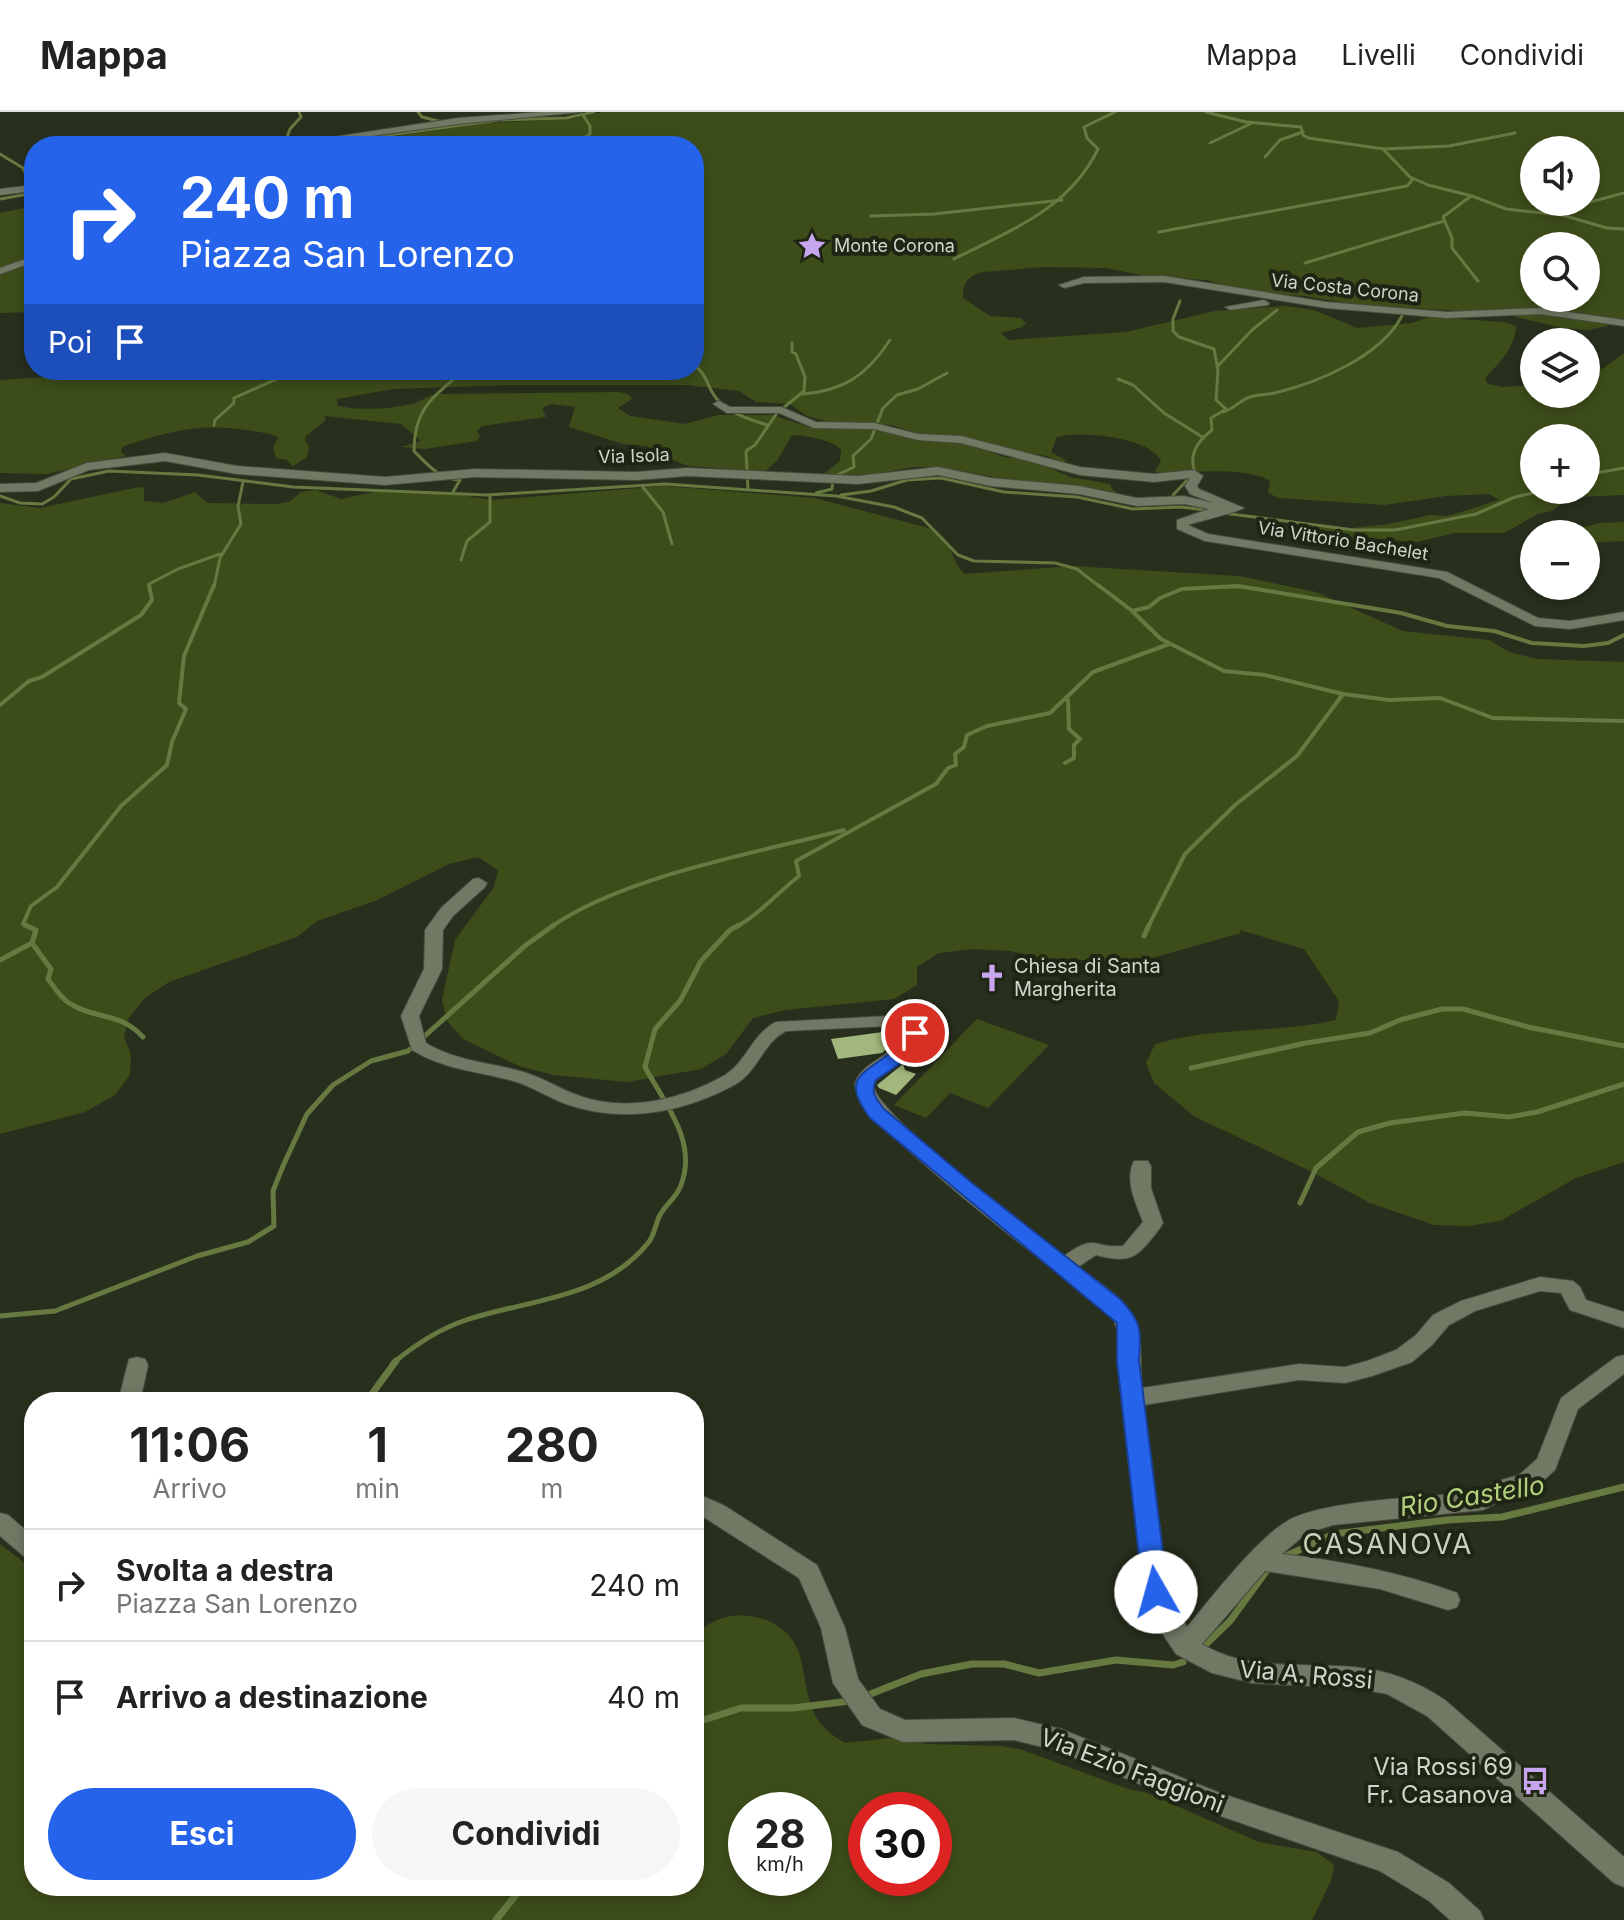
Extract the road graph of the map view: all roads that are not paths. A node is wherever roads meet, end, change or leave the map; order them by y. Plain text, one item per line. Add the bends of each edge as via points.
1 (577, 112) edge
2 (350, 136) edge
3 (24, 189) edge
4 (0, 192) edge
5 (24, 253) edge
6 (0, 259) edge
7 (24, 263) edge
8 (0, 271) edge
9 (1064, 285) dead end
10 (1326, 305) junction
11 (1230, 307) dead end
12 (1624, 323) edge
13 (719, 404) dead end
14 (0, 488) edge
15 (1216, 509) junction
16 (1624, 616) edge
17 (479, 883) dead end
18 (1141, 1166) dead end
19 (1064, 1267) junction
20 (1624, 1320) edge
21 (1624, 1363) edge
22 (137, 1365) dead end
23 (131, 1392) edge
24 (1134, 1398) junction
25 (704, 1506) edge
26 (0, 1522) edge
27 (24, 1542) edge
28 (1262, 1561) junction
29 (1448, 1600) dead end
30 (1185, 1647) junction
31 (1624, 1874) edge
32 (1470, 1920) edge

1 - 2 main road via 470,119
3 - 4 main road
5 - 6 street
7 - 8 street
9 - 10 street, Via Costa Corona via 1164,279
10 - 11 street
10 - 12 street, Via Costa Corona via 1447,315 1540,311
13 - 15 street via 727,410 781,410 814,425 874,426 961,440 1080,471 1154,478 1194,474 1194,491 1238,508
14 - 15 street, Via Isola via 38,487 87,467 165,457 237,470 361,480 475,473 687,472 858,480 938,471 1137,502 1208,503
15 - 16 street, Via Vittorio Bachelet via 1181,523 1189,533 1442,575 1535,622 1570,625
17 - 19 street via 434,930 433,969 410,1016 418,1046 456,1066 518,1076 591,1105 639,1109 684,1101 733,1078 745,1070 767,1033 782,1026 889,1021 909,1025 915,1033 905,1052 876,1069 863,1087 865,1098
18 - 19 street via 1153,1223 1130,1251 1118,1254 1095,1248
19 - 24 street via 1127,1320
20 - 24 street via 1577,1305 1566,1286 1540,1284 1468,1306 1441,1320 1404,1356 1372,1368 1345,1375 1299,1372
21 - 28 street via 1569,1404 1547,1464 1526,1483 1506,1487 1483,1501 1309,1522 1291,1531
22 - 23 street
24 - 30 street via 1156,1592 1167,1623
25 - 32 street, Via Ezio Faggioni via 808,1572 833,1628 846,1683 871,1717 903,1731 1014,1729 1061,1740 1215,1803 1388,1861 1439,1892
26 - 27 street
28 - 29 street via 1347,1572
28 - 30 street
30 - 31 street, Via A. Rossi via 1209,1662 1253,1673 1373,1680 1408,1690 1436,1708

